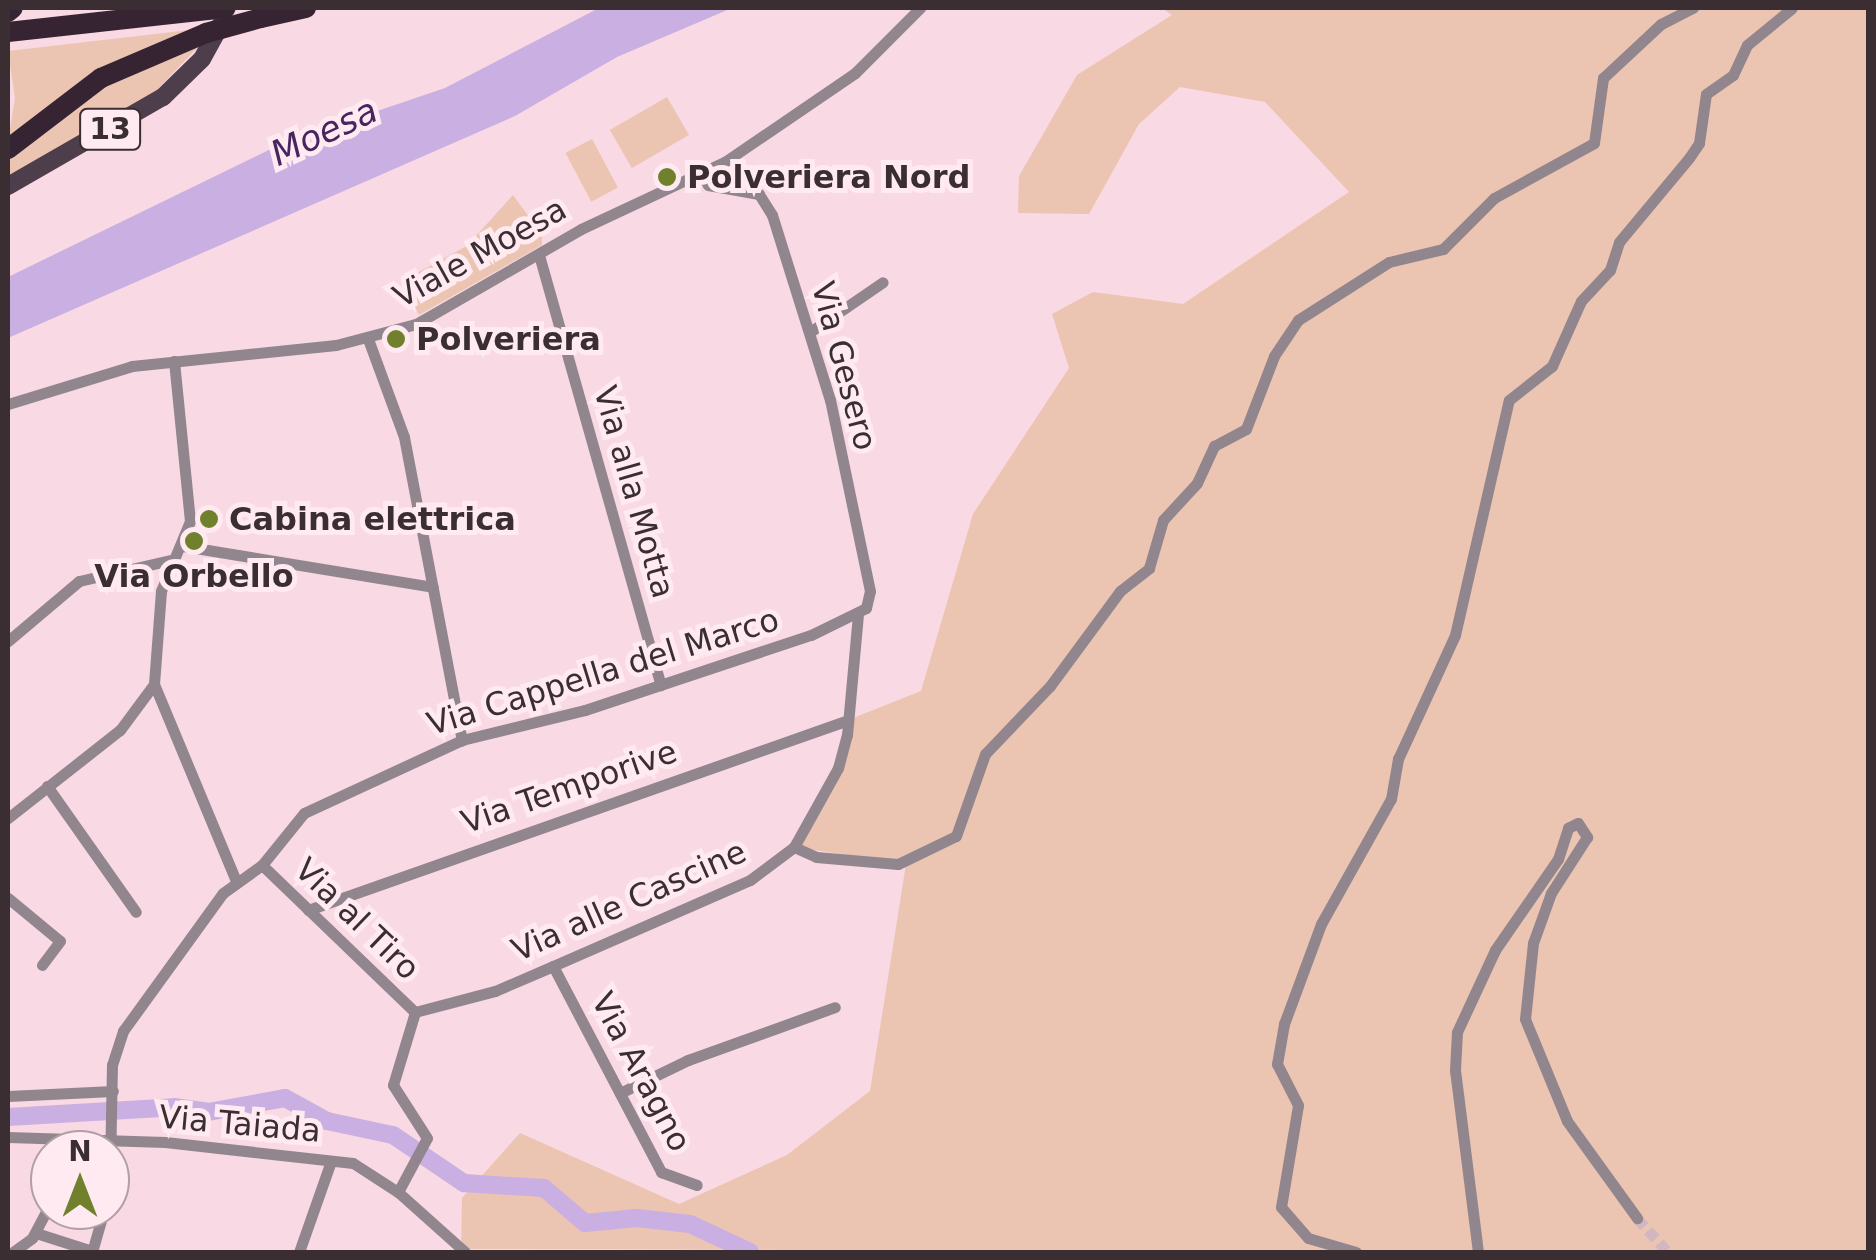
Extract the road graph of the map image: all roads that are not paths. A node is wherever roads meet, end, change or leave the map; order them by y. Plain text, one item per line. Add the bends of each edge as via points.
1 (306, 8) edge
2 (920, 8) edge
3 (1693, 8) edge
4 (1792, 8) edge
5 (268, 12) edge
6 (217, 15) edge
7 (8, 32) edge
8 (8, 41) edge
9 (8, 148) edge
10 (702, 174) junction
11 (8, 186) edge
12 (539, 255) junction
13 (883, 282) dead end
14 (810, 332) junction
15 (368, 339) junction
16 (174, 361) junction
17 (8, 404) edge
18 (183, 546) junction
19 (175, 558) junction
20 (433, 587) junction
21 (858, 615) junction
22 (8, 641) edge
23 (154, 684) junction
24 (661, 685) junction
25 (848, 720) junction
26 (462, 740) junction
27 (47, 786) junction
28 (8, 818) edge
29 (794, 847) junction
30 (262, 865) junction
31 (231, 885) junction
32 (8, 898) edge
33 (308, 910) junction
34 (136, 912) dead end
35 (42, 965) dead end
36 (553, 966) junction
37 (835, 1006) dead end
38 (415, 1012) junction
39 (620, 1093) junction
40 (113, 1094) junction
41 (8, 1096) edge
42 (115, 1130) edge
43 (130, 1145) edge
44 (331, 1160) junction
45 (697, 1185) dead end
46 (398, 1192) junction
47 (1638, 1218) tunnel mouth
48 (37, 1230) edge
49 (36, 1233) junction
50 (461, 1251) edge
51 (13, 1252) edge
52 (92, 1252) edge
53 (300, 1252) edge
54 (1356, 1252) edge
55 (1478, 1252) edge

1 - 5 highway
2 - 10 street, Viale Moesa via 854,73
3 - 29 street via 1661,24 1603,78 1594,143 1494,198 1443,249 1388,262 1298,320 1274,356 1246,429 1214,446 1197,484 1162,520 1148,568 1120,591 1050,686 985,754 956,836 898,864 816,857
4 - 54 street via 1748,46 1733,75 1706,94 1699,142 1689,158 1619,242 1610,270 1582,300 1552,366 1510,400 1455,636 1402,749 1391,800 1321,924 1284,1024 1277,1064 1298,1106 1281,1207 1308,1238
5 - 6 highway
6 - 7 highway
6 - 8 highway
6 - 9 highway via 101,78
6 - 11 main road, 13 via 202,59 163,97
10 - 12 street, Viale Moesa
10 - 14 street, Via Gesero via 708,186 747,190 767,202
12 - 15 street, Viale Moesa via 436,316
12 - 24 street, Via alla Motta
13 - 14 street
14 - 21 street, Via Gesero via 870,591
15 - 16 street, Viale Moesa
15 - 20 street via 404,437
16 - 17 street, Viale Moesa via 114,371
16 - 18 street via 190,510
18 - 19 street
18 - 20 street
19 - 22 street via 79,581
19 - 23 street via 154,626
20 - 26 street
21 - 24 street, Via Cappella del Marco
21 - 25 street, Via alle Cascine
23 - 27 street via 120,730
23 - 31 street
24 - 26 street, Via Cappella del Marco
25 - 29 street, Via alle Cascine via 838,768
25 - 33 street, Via Temporive
26 - 30 street, Via Cappella del Marco via 312,807
27 - 28 street
27 - 34 street
29 - 36 street, Via alle Cascine via 750,880
30 - 31 street, Via Cappella del Marco
30 - 33 street, Via al Tiro
31 - 40 street via 123,1031 113,1057
32 - 35 street via 60,941
33 - 38 street, Via al Tiro
36 - 38 street, Via alle Cascine
36 - 39 street, Via Aragno
37 - 39 street via 688,1060
38 - 46 street via 393,1085 428,1138
39 - 45 street, Via Aragno via 661,1172
40 - 41 street
40 - 42 street
43 - 44 street, Via Taiada via 164,1142
44 - 46 street, Via Taiada via 367,1168
44 - 53 street
46 - 50 street, Via Taiada
47 - 55 street via 1566,1121 1525,1018 1533,944 1552,893 1587,837 1578,823 1568,828 1558,859 1495,950 1458,1032 1455,1070
48 - 49 street
49 - 51 street
49 - 52 street

